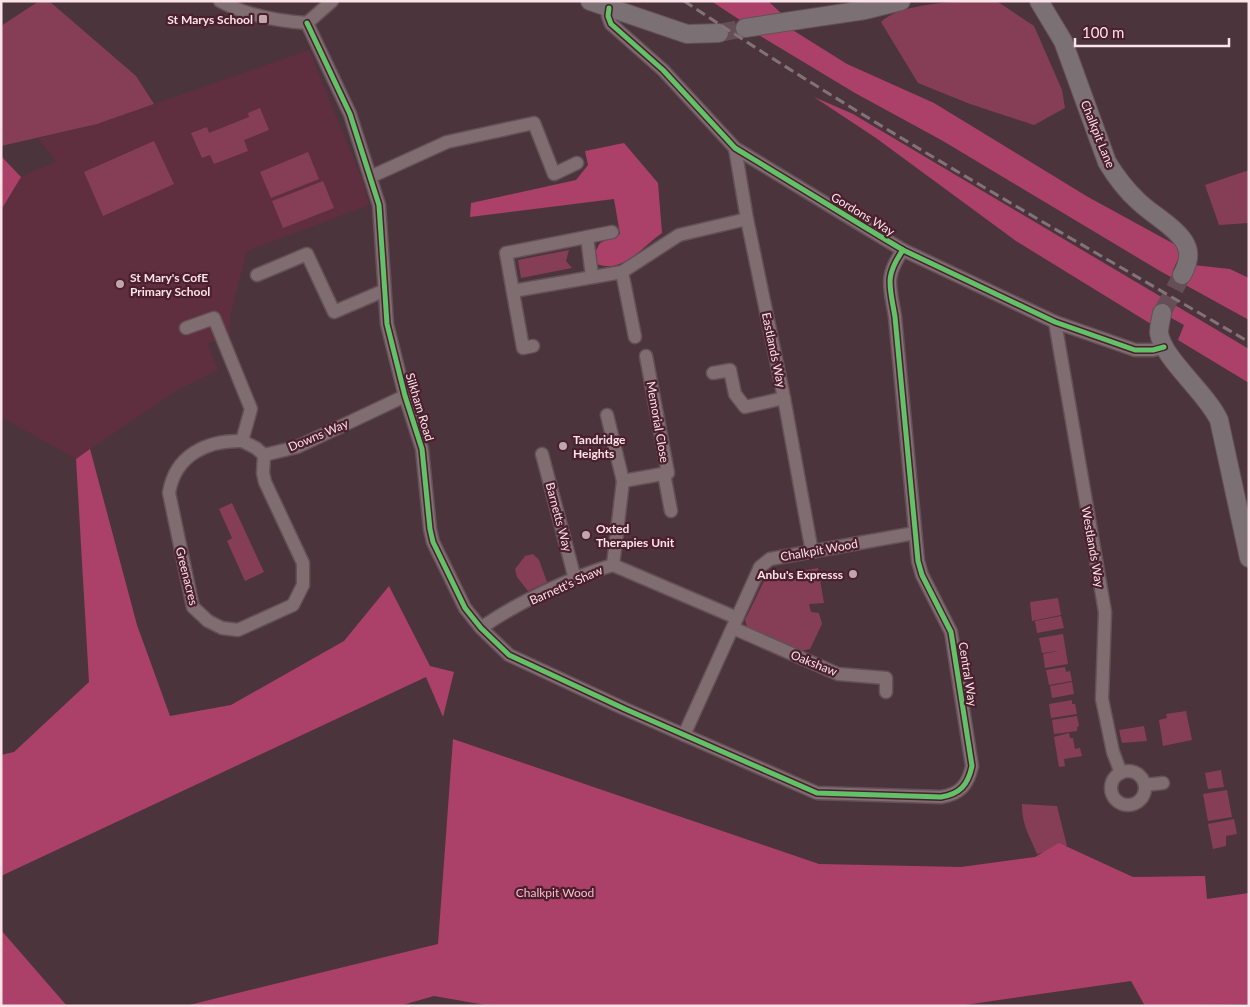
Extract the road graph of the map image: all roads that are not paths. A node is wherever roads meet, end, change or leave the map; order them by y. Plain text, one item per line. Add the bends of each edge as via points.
1 (220, 1) edge
2 (332, 1) edge
3 (590, 1) edge
4 (901, 1) edge
5 (1039, 1) edge
6 (609, 8) junction
7 (307, 23) junction
8 (745, 28) tunnel mouth
9 (719, 33) tunnel mouth
10 (735, 148) junction
11 (577, 163) dead end
12 (370, 177) junction
13 (747, 219) junction
14 (612, 232) dead end
15 (587, 237) junction
16 (903, 250) junction
17 (622, 272) junction
18 (257, 275) dead end
19 (1182, 275) tunnel mouth
20 (592, 276) junction
21 (383, 291) junction
22 (513, 291) junction
23 (1162, 313) tunnel mouth
24 (1055, 322) junction
25 (186, 328) dead end
26 (635, 337) dead end
27 (533, 346) dead end
28 (1164, 347) junction
29 (646, 356) dead end
30 (713, 373) dead end
31 (405, 396) junction
32 (784, 398) junction
33 (607, 415) dead end
34 (242, 441) junction
35 (542, 454) dead end
36 (264, 455) junction
37 (664, 474) junction
38 (623, 481) junction
39 (671, 511) dead end
40 (915, 533) junction
41 (812, 552) junction
42 (1248, 552) edge
43 (613, 565) junction
44 (576, 579) junction
45 (735, 623) junction
46 (481, 628) junction
47 (886, 692) dead end
48 (684, 735) junction
49 (1120, 773) junction
50 (1163, 783) dead end
51 (1144, 785) junction

1 - 7 street via 238,10 278,21
2 - 7 street
3 - 6 street
4 - 8 street via 865,10
5 - 19 street, Chalkpit Lane via 1063,41 1107,162 1138,202 1180,236 1186,245 1187,265
6 - 9 street via 687,34
6 - 10 street, Gordons Way via 612,24 662,70
7 - 12 street, Silkham Road via 350,114
10 - 13 street, Eastlands Way
10 - 16 street, Gordons Way
11 - 12 street via 554,174 534,123 447,142
12 - 21 street, Silkham Road via 379,205
13 - 17 street via 679,235
13 - 32 street, Eastlands Way
14 - 15 street
15 - 20 street
15 - 22 street via 506,253
16 - 24 street, Gordons Way
16 - 40 street, Central Way via 890,272 889,281
17 - 20 street
17 - 26 street
18 - 21 street via 307,254 334,312
20 - 22 street
21 - 31 street, Silkham Road via 387,324
22 - 27 street via 523,348
23 - 28 street via 1159,331
24 - 28 street, Gordons Way via 1135,350
24 - 49 street, Westlands Way via 1105,612 1102,699
25 - 34 street via 214,318 251,409
28 - 42 street via 1212,405 1220,420
29 - 37 street, Memorial Close via 668,473
30 - 32 street via 730,370 735,394 745,407
31 - 36 street, Downs Way via 297,447
31 - 46 street, Silkham Road via 422,449 433,542 465,608
32 - 41 street, Eastlands Way
33 - 38 street
34 - 36 street
34 - 36 street, Greenacres via 209,445 186,456 171,480 169,492 193,607 208,621 222,628 238,630 293,605 303,585 303,563 265,482
35 - 44 street, Barnetts Way
37 - 38 street, Memorial Close
37 - 39 street
38 - 43 street
40 - 41 street, Chalkpit Wood
40 - 48 street, Central Way via 922,575 951,632 972,766 965,786 954,795 941,797 818,793
41 - 45 street, Chalkpit Wood via 770,559 760,567
43 - 44 street, Barnett's Shaw
43 - 45 street, Barnett's Shaw
44 - 46 street, Barnett's Shaw via 498,616
45 - 47 street, Oakshaw via 838,674 886,678
45 - 48 street, Chalkpit Wood
46 - 48 street, Silkham Road via 509,655
49 - 51 street via 1133,772
49 - 51 street via 1111,787 1119,802 1139,801
50 - 51 street

